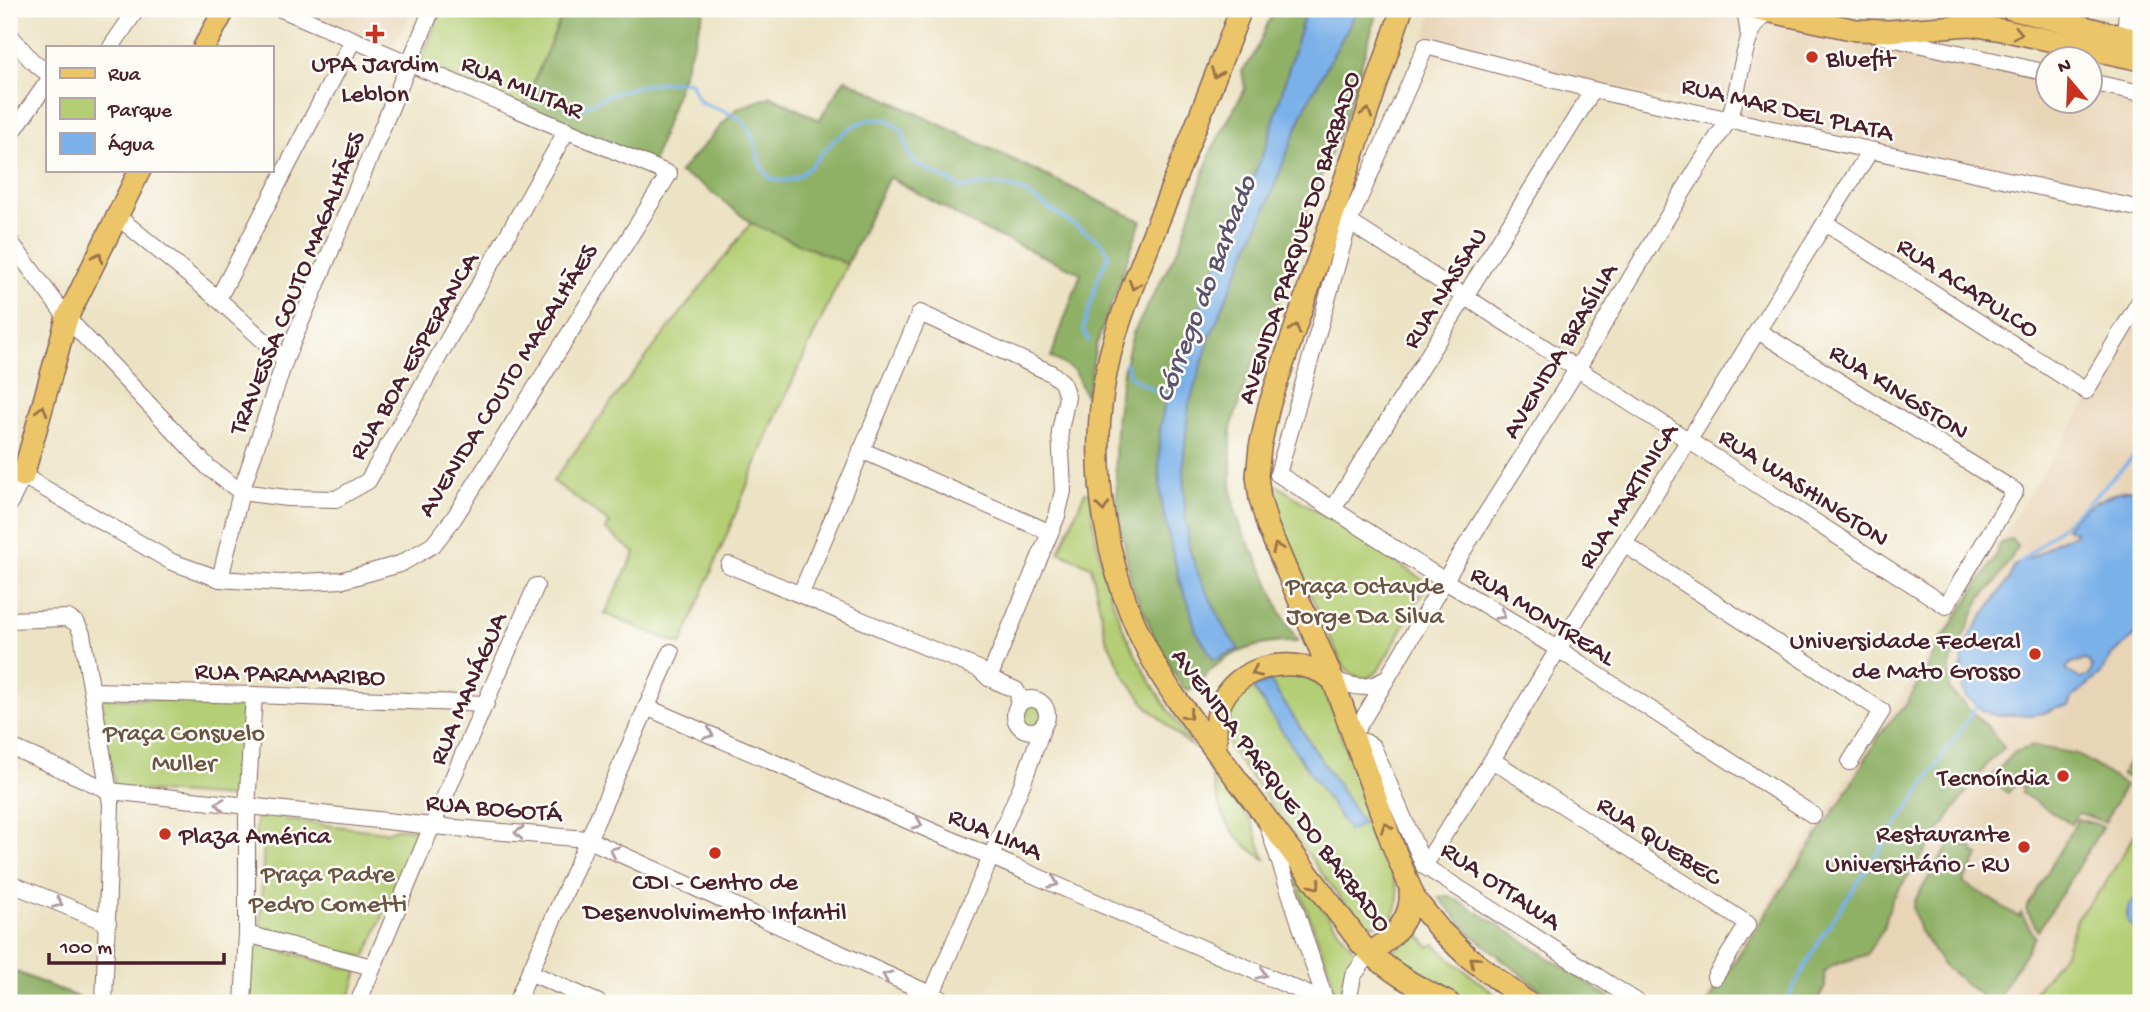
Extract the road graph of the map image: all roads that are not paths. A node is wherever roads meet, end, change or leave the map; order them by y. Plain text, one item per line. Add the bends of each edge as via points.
1 (137, 9) edge
2 (225, 9) edge
3 (281, 9) edge
4 (432, 9) edge
5 (1241, 9) edge
6 (1402, 9) edge
7 (1742, 9) edge
8 (1840, 9) edge
9 (2014, 9) edge
10 (2127, 9) edge
11 (1765, 10) edge
12 (1817, 21) junction
13 (1856, 30) junction
14 (9, 34) edge
15 (1749, 37) junction
16 (2133, 39) edge
17 (354, 40) junction
18 (112, 46) edge
19 (205, 46) edge
20 (1426, 46) joint
21 (2141, 60) edge
22 (410, 64) junction
23 (2035, 70) edge
24 (46, 72) edge
25 (46, 84) edge
26 (2104, 85) edge
27 (1593, 90) junction
28 (2141, 93) edge
29 (1730, 119) junction
30 (568, 130) junction
31 (9, 137) edge
32 (1870, 151) junction
33 (139, 172) edge
34 (669, 174) joint
35 (2141, 209) edge
36 (118, 217) junction
37 (1349, 222) junction
38 (1825, 223) junction
39 (9, 240) edge
40 (1466, 298) junction
41 (218, 299) junction
42 (2141, 299) edge
43 (67, 318) junction
44 (1758, 331) junction
45 (285, 360) junction
46 (1577, 369) junction
47 (1689, 441) junction
48 (861, 450) junction
49 (16, 472) edge
50 (2015, 491) joint
51 (241, 492) junction
52 (9, 505) edge
53 (1333, 509) junction
54 (1049, 532) junction
55 (1625, 544) junction
56 (729, 565) dead end
57 (219, 579) junction
58 (1445, 581) junction
59 (536, 586) dead end
60 (801, 593) junction
61 (9, 620) edge
62 (1558, 649) junction
63 (671, 652) dead end
64 (987, 672) junction
65 (1327, 676) junction
66 (1386, 679) junction
67 (92, 691) junction
68 (254, 695) junction
69 (1035, 700) junction
70 (486, 704) junction
71 (1018, 705) junction
72 (646, 707) junction
73 (1044, 724) junction
74 (1027, 731) junction
75 (1355, 739) junction
76 (9, 746) edge
77 (1036, 748) junction
78 (1216, 751) junction
79 (1492, 761) junction
80 (1850, 762) dead end
81 (110, 791) junction
82 (247, 807) junction
83 (1812, 815) dead end
84 (1264, 816) junction
85 (432, 826) junction
86 (587, 839) junction
87 (991, 856) junction
88 (1424, 866) junction
89 (9, 883) edge
90 (1410, 891) junction
91 (108, 923) junction
92 (247, 934) junction
93 (1370, 953) junction
94 (372, 967) junction
95 (529, 972) junction
96 (1714, 977) dead end
97 (930, 999) edge
98 (104, 1003) edge
99 (243, 1003) edge
100 (358, 1003) edge
101 (516, 1003) edge
102 (599, 1003) edge
103 (950, 1003) edge
104 (1326, 1003) edge
105 (1348, 1003) edge
106 (1449, 1003) edge
107 (1528, 1003) edge
108 (1639, 1003) edge

1 - 18 street
2 - 19 main road
3 - 17 street, RUA MILITAR
4 - 22 street, TRAVESSA COUTO MAGALHÃES
5 -> 78 main road, AVENIDA PARQUE DO BARBADO via 1115,339 1102,408 1098,466 1114,564 1141,640 1163,680
65 -> 6 main road, AVENIDA PARQUE DO BARBADO via 1268,527 1257,476 1260,447 1269,406
7 - 15 street, AVENIDA BRASÍLIA
8 - 12 main road
9 - 16 main road
10 - 16 street
11 - 12 main road
11 - 15 street, AVENIDA BRASÍLIA
12 - 13 main road
13 -> 21 main road via 1970,25
13 - 23 street
14 - 24 street
15 - 29 street, AVENIDA BRASÍLIA
17 - 22 street, RUA MILITAR
17 - 41 street
20 - 27 street, RUA MAR DEL PLATA
20 - 37 street, RUA MONTREAL
22 - 30 street, RUA MILITAR
22 - 45 street, TRAVESSA COUTO MAGALHÃES
25 - 31 street
26 - 28 street
27 - 29 street, RUA MAR DEL PLATA
27 - 40 street, RUA NASSAU
29 - 32 street, RUA MAR DEL PLATA
29 - 46 street, AVENIDA BRASÍLIA
30 - 34 street, RUA MILITAR
30 - 51 street, RUA BOA ESPERANCA via 368,481 336,499
32 - 35 street, RUA MAR DEL PLATA
32 - 38 street, RUA MARTINICA
33 - 36 main road
34 - 57 street, AVENIDA COUTO MAGALHÃES via 433,545 400,564 343,580 280,583
36 - 41 street
43 -> 36 main road
37 - 40 street, RUA WASHINGTON
37 - 53 street, RUA MONTREAL via 1278,474
38 - 42 street, RUA ACAPULCO via 2086,391
38 - 44 street, RUA MARTINICA
39 - 43 street, RUA BOA ESPERANCA
40 - 46 street, RUA WASHINGTON
40 - 53 street, RUA NASSAU
41 - 45 street
49 -> 43 main road
43 - 51 street, RUA BOA ESPERANCA via 209,468
44 - 47 street, RUA MARTINICA
44 - 50 street, RUA KINGSTON
45 - 51 street, TRAVESSA COUTO MAGALHÃES
46 - 47 street, RUA WASHINGTON
46 - 58 street, AVENIDA BRASÍLIA
47 - 50 street, RUA WASHINGTON via 1946,606
47 - 55 street, RUA MARTINICA
48 - 54 street
48 - 54 street via 920,313 1062,382 1067,397 1060,431 1063,491
48 - 60 street
49 - 52 street
49 - 57 street, AVENIDA COUTO MAGALHÃES via 172,562
51 - 57 street, TRAVESSA COUTO MAGALHÃES
53 - 58 street, RUA MONTREAL
54 - 64 street
55 - 62 street, RUA MARTINICA
55 - 80 street via 1882,711
56 - 60 street
58 -> 62 street, RUA MONTREAL
58 - 66 street, AVENIDA BRASÍLIA
59 - 70 street, RUA MANÁGUA
60 - 64 street
61 - 67 street via 73,620 82,634
62 - 79 street, RUA MARTINICA
62 - 83 street, RUA MONTREAL
63 - 72 street
64 - 69 street via 1024,684
64 - 71 street via 1016,690
65 - 66 street via 1365,688
65 - 75 main road, AVENIDA PARQUE DO BARBADO
65 -> 78 main road via 1299,665 1280,664 1234,685 1219,708
66 - 75 street, AVENIDA BRASÍLIA
67 - 68 street, RUA PARAMARIBO
67 - 81 street
68 - 70 street, RUA PARAMARIBO
68 - 82 street
69 - 71 street
69 - 73 street via 1046,710
70 - 85 street, RUA MANÁGUA
71 - 74 street via 1015,719
72 - 86 street
72 -> 87 street, RUA LIMA
73 - 74 street
73 - 77 street
74 - 77 street
75 - 88 street, RUA OTTAWA via 1373,747
90 -> 75 main road, AVENIDA PARQUE DO BARBADO
76 - 81 street, RUA BOGOTÁ
77 - 87 street
78 - 84 main road, AVENIDA PARQUE DO BARBADO
79 - 88 street, RUA MARTINICA
79 - 96 street, RUA QUEBEC via 1748,924
82 -> 81 street, RUA BOGOTÁ
81 - 91 street
82 - 85 street, RUA BOGOTÁ
82 - 92 street
84 -> 93 main road, AVENIDA PARQUE DO BARBADO
84 - 104 street
86 -> 85 street, RUA BOGOTÁ
85 - 94 street, RUA MANÁGUA
86 - 95 street
97 -> 86 street, RUA BOGOTÁ
87 - 97 street
87 -> 104 street, RUA LIMA
88 - 108 street, RUA OTTAWA
89 -> 91 street
90 - 93 main road via 1404,921
107 -> 90 main road, AVENIDA PARQUE DO BARBADO via 1467,956
91 - 98 street
92 - 94 street
92 - 99 street
93 - 105 street via 1353,976
93 - 106 main road, AVENIDA PARQUE DO BARBADO via 1402,978
94 - 100 street, RUA MANÁGUA
95 - 101 street
95 - 102 street
97 - 103 street, RUA BOGOTÁ

